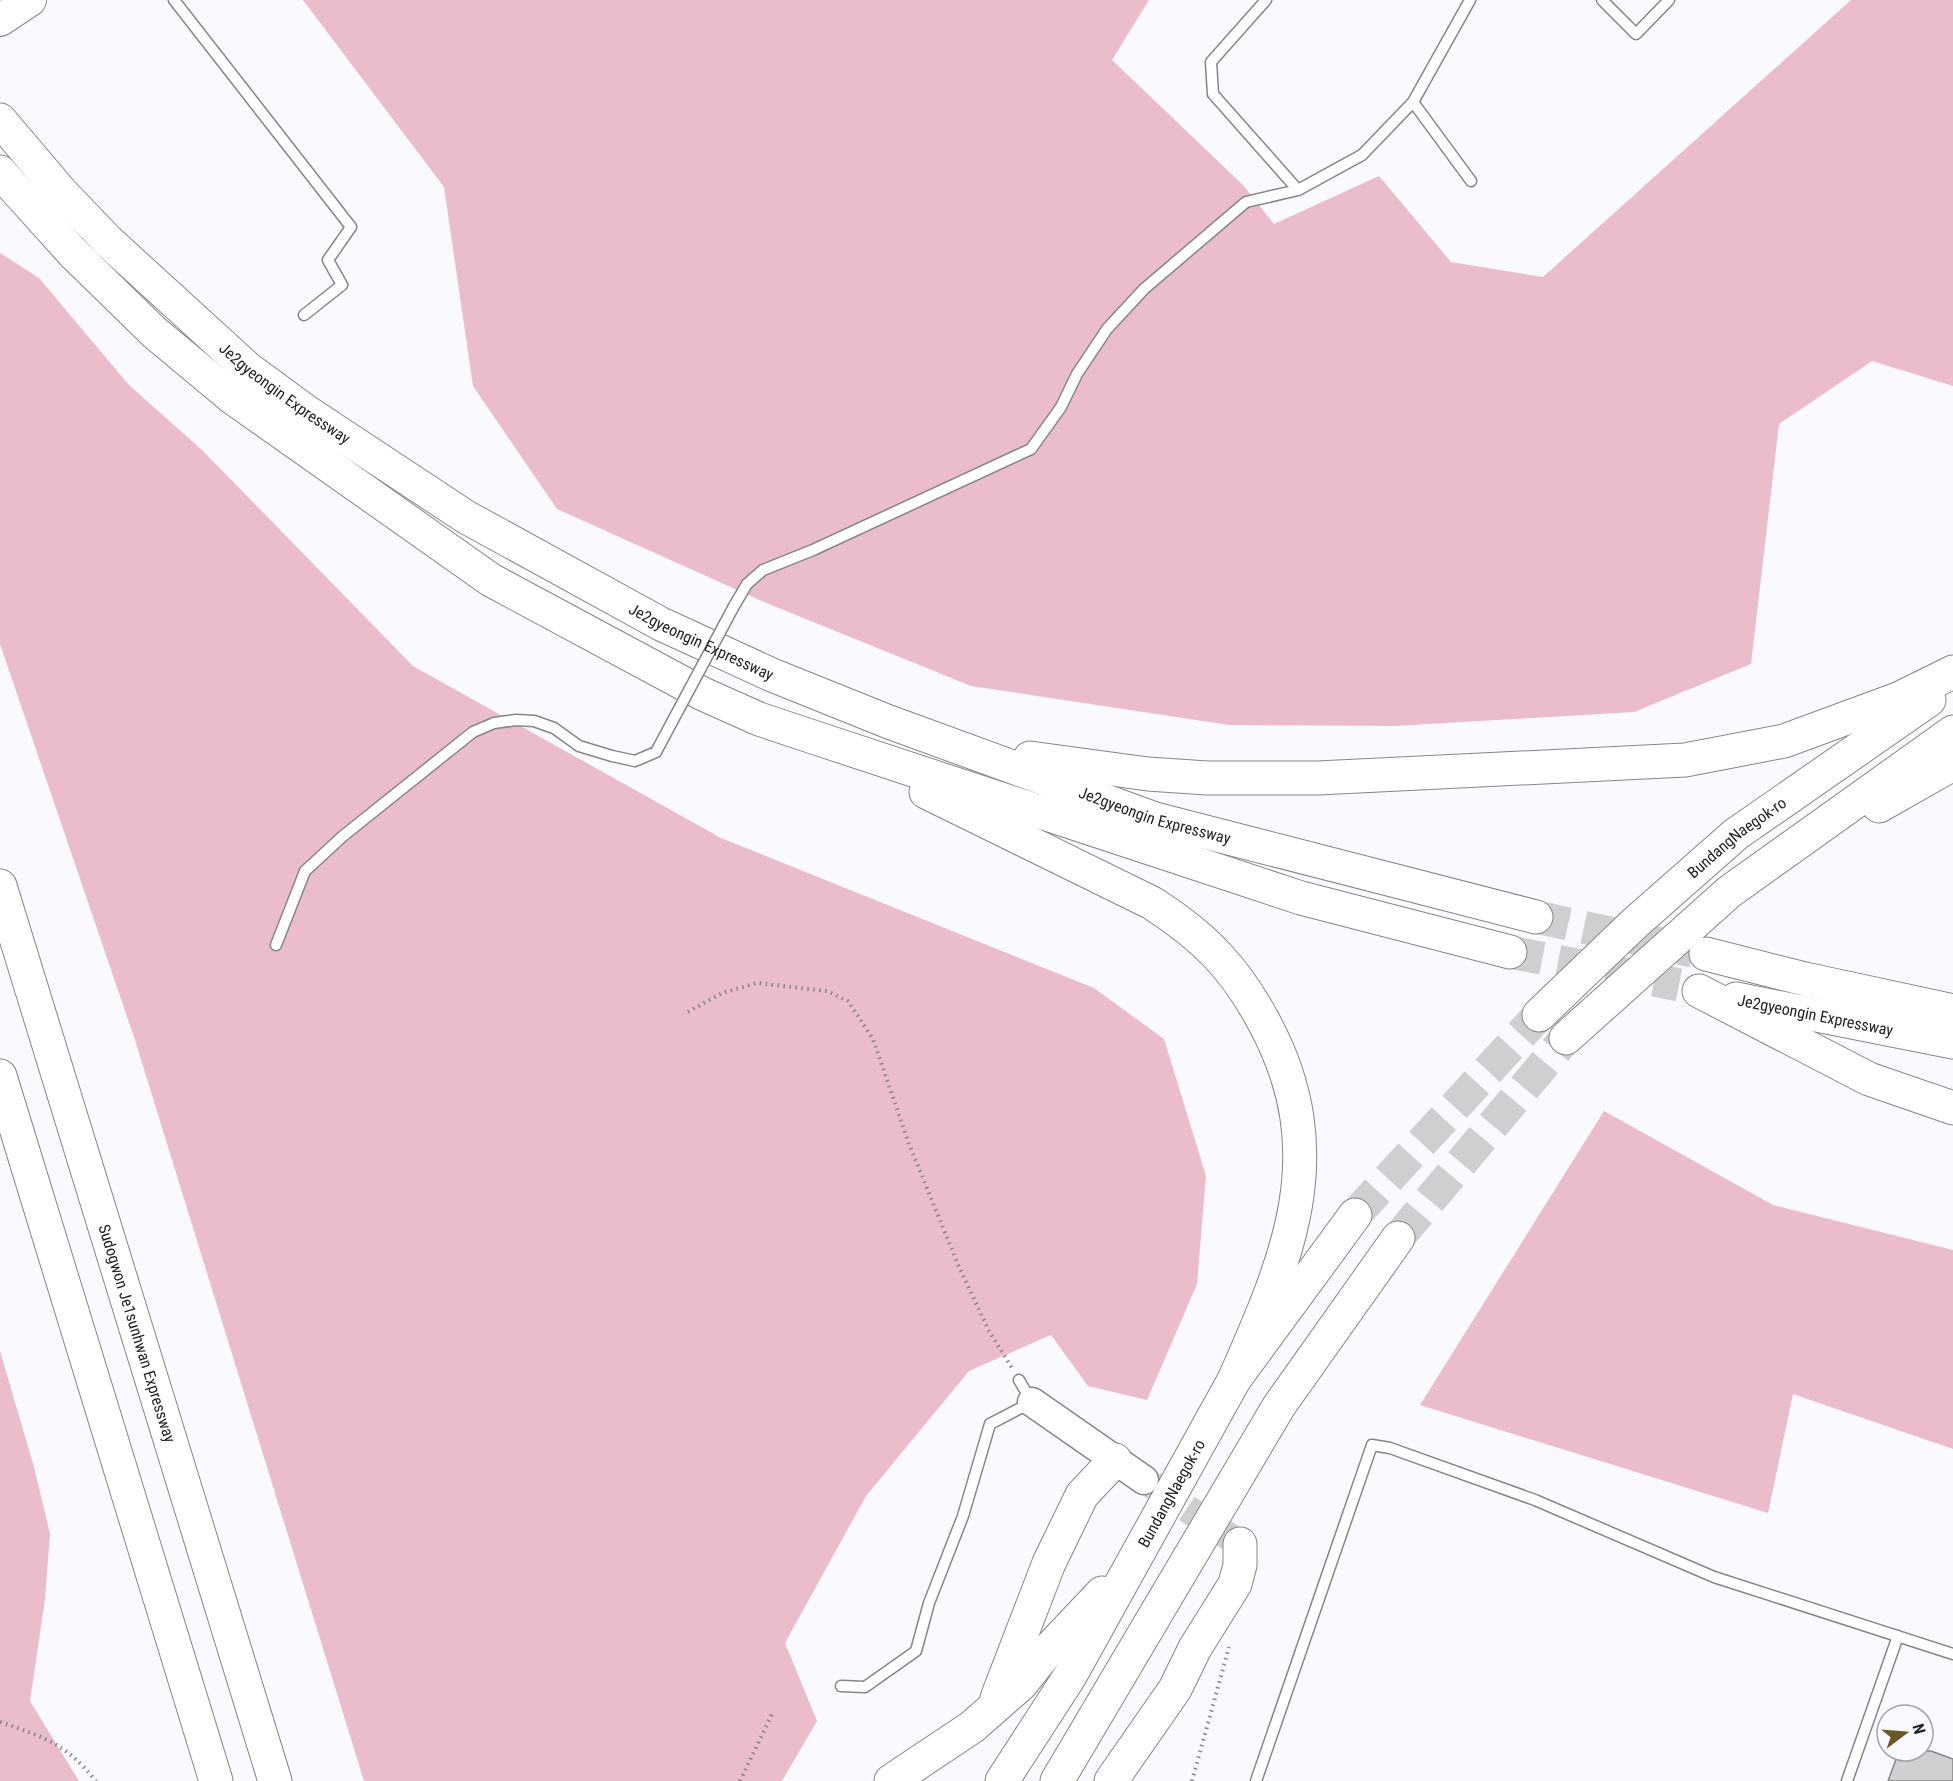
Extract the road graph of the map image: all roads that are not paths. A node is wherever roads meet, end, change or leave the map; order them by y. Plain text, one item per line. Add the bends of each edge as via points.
1 (30, 0) edge
2 (174, 0) edge
3 (1266, 0) edge
4 (1470, 0) edge
5 (1602, 0) edge
6 (1669, 0) edge
7 (0, 20) edge
8 (1413, 102) junction
9 (0, 120) edge
10 (0, 172) edge
11 (1471, 181) dead end
12 (1298, 190) junction
13 (304, 315) dead end
14 (1953, 672) edge
15 (1953, 684) edge
16 (889, 722) junction
17 (1953, 732) edge
18 (819, 739) junction
19 (1953, 764) edge
20 (0, 886) edge
21 (1729, 892) junction
22 (1536, 917) tunnel mouth
23 (276, 945) dead end
24 (1510, 952) tunnel mouth
25 (1706, 954) tunnel mouth
26 (1948, 1009) edge
27 (1539, 1015) tunnel mouth
28 (1566, 1038) tunnel mouth
29 (1953, 1042) edge
30 (0, 1076) edge
31 (1953, 1108) edge
32 (1355, 1215) tunnel mouth
33 (1398, 1238) tunnel mouth
34 (1234, 1380) junction
35 (1026, 1391) joint
36 (1115, 1460) junction
37 (1144, 1480) tunnel mouth
38 (1240, 1544) dead end
39 (1135, 1560) junction
40 (1898, 1636) junction
41 (1953, 1654) edge
42 (841, 1686) dead end
43 (992, 1709) junction
44 (216, 1781) edge
45 (275, 1781) edge
46 (891, 1781) edge
47 (1002, 1781) edge
48 (1057, 1781) edge
49 (1111, 1781) edge
50 (1256, 1781) edge
51 (1847, 1781) edge

1 - 7 main road
2 - 13 lane via 351,227 328,260 342,285
3 - 12 lane via 1211,62 1213,93
4 - 8 lane
5 - 6 lane via 1636,34
8 - 11 lane
8 - 12 lane via 1362,155
9 - 16 highway, Je2gyeongin Expressway via 108,241 247,368 308,412 466,517 652,619 721,653
10 - 18 highway, Je2gyeongin Expressway via 74,254 155,333 233,398 491,580 703,694 759,719
12 - 23 lane, bridge via 1246,202 1144,289 1107,329 1077,374 1061,408 1031,449 763,570 747,585 734,606 656,752 635,761 612,756 579,746 554,728 534,721 494,723 473,732 305,871
14 - 16 highway via 1898,699 1784,741 1685,760 1623,765 1318,778 1208,778 1029,758
15 - 27 highway, BundangNaegok-ro via 1736,834
16 - 22 highway, Je2gyeongin Expressway via 1155,819
17 - 21 highway
18 - 24 highway, Je2gyeongin Expressway via 1301,898
18 - 34 highway via 1152,903 1209,944 1235,974 1277,1046 1297,1112 1302,1147 1293,1226 1283,1262
19 - 21 highway
20 - 45 highway, Sudogwon Je1sunhwan Expressway
21 - 28 highway
25 - 26 highway, Je2gyeongin Expressway
29 - 31 highway, Je2gyeongin Expressway via 1689,988 1869,1079
30 - 44 highway
32 - 34 highway, BundangNaegok-ro
33 - 48 highway via 1280,1406
34 - 39 highway, BundangNaegok-ro
35 - 36 street
35 - 42 lane via 990,1424 916,1651 865,1687
36 - 37 street
36 - 43 highway via 1082,1496 1049,1563
38 - 49 highway via 1235,1584 1175,1689
39 - 43 highway via 1049,1649 1021,1684
39 - 47 highway, BundangNaegok-ro via 1070,1676
40 - 41 lane
40 - 50 lane via 1714,1576 1535,1500 1372,1445
40 - 51 lane
43 - 46 highway

